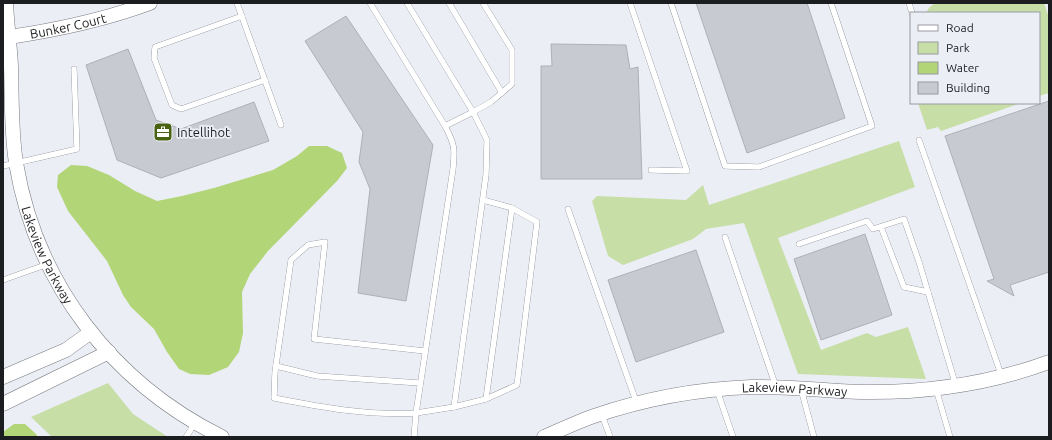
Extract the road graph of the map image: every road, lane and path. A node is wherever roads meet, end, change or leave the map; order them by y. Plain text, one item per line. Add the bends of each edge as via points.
1 (6, 3) edge
2 (150, 3) edge
3 (237, 3) edge
4 (370, 3) edge
5 (407, 3) edge
6 (449, 3) edge
7 (483, 3) edge
8 (630, 3) edge
9 (671, 3) edge
10 (831, 3) edge
11 (242, 16) junction
12 (6, 38) edge
13 (74, 70) dead end
14 (264, 80) junction
15 (502, 93) junction
16 (473, 112) junction
17 (281, 125) dead end
18 (445, 126) junction
19 (919, 140) dead end
20 (10, 164) edge
21 (651, 170) dead end
22 (483, 200) junction
23 (512, 208) junction
24 (568, 209) dead end
25 (881, 227) junction
26 (725, 237) dead end
27 (800, 244) dead end
28 (48, 263) junction
29 (3, 280) edge
30 (928, 292) junction
31 (91, 332) junction
32 (425, 351) junction
33 (108, 352) junction
34 (1048, 365) edge
35 (276, 366) junction
36 (3, 377) edge
37 (1002, 377) junction
38 (420, 383) junction
39 (956, 386) junction
40 (776, 387) junction
41 (801, 388) junction
42 (936, 388) junction
43 (717, 390) junction
44 (486, 398) junction
45 (3, 404) edge
46 (637, 404) junction
47 (454, 407) junction
48 (416, 413) junction
49 (602, 414) junction
50 (195, 423) junction
51 (186, 437) edge
52 (222, 437) edge
53 (414, 437) edge
54 (544, 437) edge
55 (610, 437) edge
56 (733, 437) edge
57 (814, 437) edge
58 (950, 437) edge

1 - 12 street, Lakeview Parkway
2 - 12 street, Bunker Court via 79,25
3 - 11 lane
4 - 18 lane
5 - 16 lane
6 - 15 lane
7 - 15 lane via 512,50 512,84
8 - 21 lane via 687,171
9 - 10 lane via 725,166 760,167 872,126
11 - 14 lane
11 - 14 lane via 155,47 154,58 172,105 182,109
12 - 20 street, Lakeview Parkway via 11,66
13 - 20 lane via 77,149
14 - 17 lane
15 - 16 lane
16 - 18 lane
16 - 22 lane via 487,140
18 - 32 lane via 454,142 454,159
19 - 37 lane
20 - 28 street, Lakeview Parkway
22 - 23 lane
22 - 47 lane
23 - 44 lane
23 - 44 lane via 537,222 517,385
24 - 46 lane
25 - 27 lane via 873,229 867,221
25 - 30 lane via 904,287
25 - 30 lane via 904,220
26 - 40 lane
28 - 29 lane
28 - 31 street, Lakeview Parkway via 69,301
30 - 39 lane
31 - 33 street, Lakeview Parkway
31 - 36 street via 66,350
32 - 35 lane via 314,339 325,242 308,245 291,260
32 - 38 lane
33 - 45 street
33 - 50 street, Lakeview Parkway via 142,386
34 - 37 street, Lakeview Parkway
35 - 38 lane via 317,376
35 - 48 lane via 274,398 364,412
37 - 39 street, Lakeview Parkway
38 - 48 lane
39 - 42 street, Lakeview Parkway
40 - 41 street, Lakeview Parkway
40 - 43 street, Lakeview Parkway
41 - 42 street, Lakeview Parkway via 860,392
41 - 57 lane
42 - 58 lane
43 - 46 street, Lakeview Parkway via 669,396
43 - 56 lane
44 - 47 lane
46 - 49 street, Lakeview Parkway
47 - 48 lane
48 - 53 lane
49 - 54 street, Lakeview Parkway
49 - 55 lane
50 - 51 lane
50 - 52 street, Lakeview Parkway

